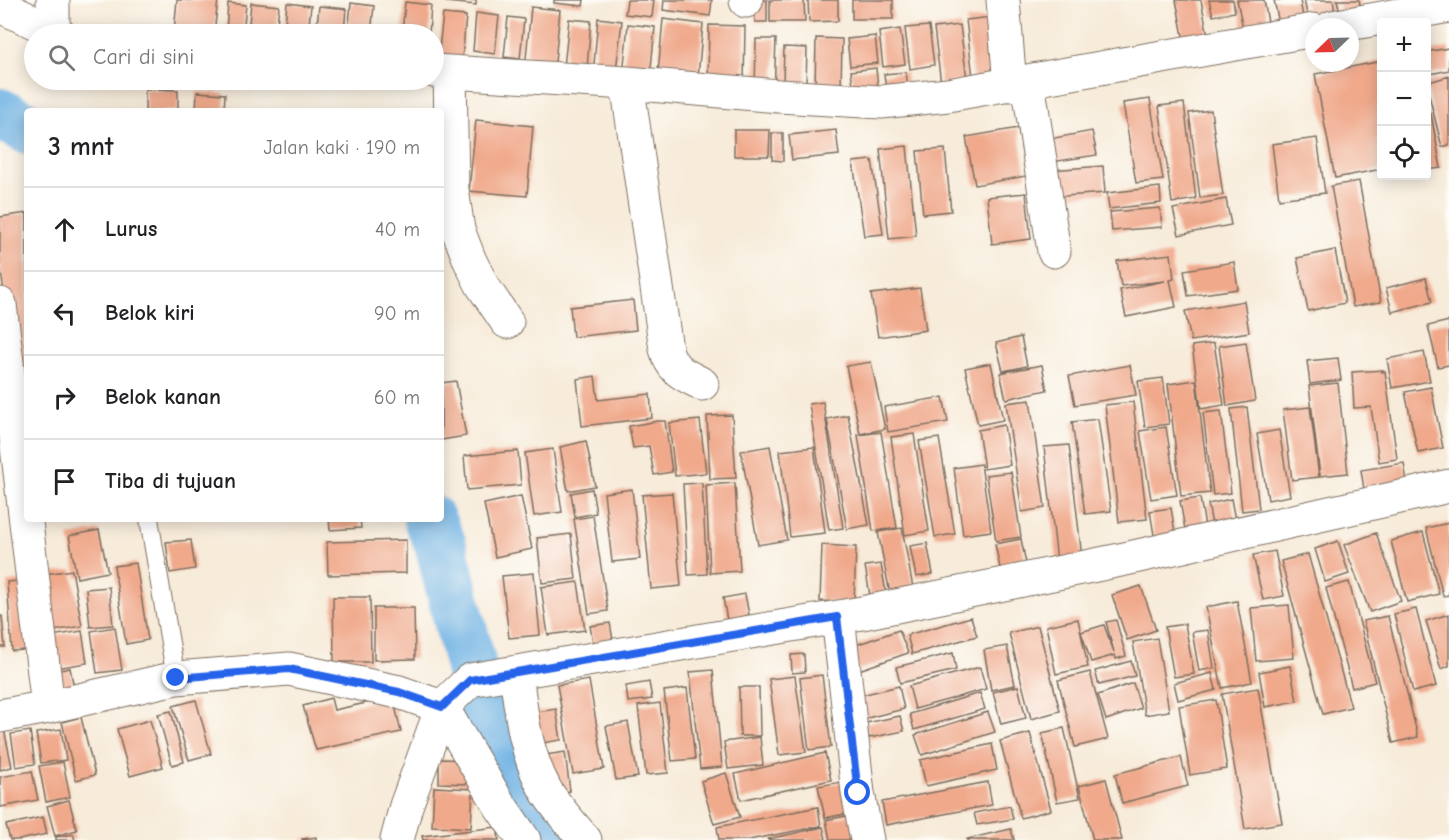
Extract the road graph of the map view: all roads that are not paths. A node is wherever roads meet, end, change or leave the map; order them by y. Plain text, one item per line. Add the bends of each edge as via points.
1 (53, 0) edge
2 (1003, 0) edge
3 (0, 6) edge
4 (1449, 6) edge
5 (1359, 22) edge
6 (37, 24) edge
7 (55, 24) edge
8 (1305, 32) edge
9 (444, 72) edge
10 (627, 83) junction
11 (1019, 83) junction
12 (444, 90) edge
13 (1054, 251) dead end
14 (0, 304) edge
15 (507, 322) dead end
16 (702, 384) dead end
17 (1449, 486) edge
18 (24, 506) edge
19 (26, 522) edge
20 (150, 522) edge
21 (837, 617) junction
22 (513, 673) junction
23 (176, 678) junction
24 (48, 707) junction
25 (442, 707) junction
26 (0, 716) edge
27 (397, 840) edge
28 (524, 840) edge
29 (585, 840) edge
30 (867, 840) edge

1 - 7 street
2 - 11 street
3 - 6 street
4 - 5 street
8 - 11 street
9 - 10 street
10 - 11 street via 881,102
10 - 16 street via 666,349 677,371
11 - 13 street
12 - 15 street via 458,230 482,285
14 - 18 street
17 - 21 street via 1125,559
19 - 24 street
20 - 23 lane
21 - 22 street
21 - 30 street
22 - 25 street via 470,680
22 - 29 street via 530,755 546,790
23 - 24 street
23 - 25 street via 289,669 399,692
24 - 26 street
25 - 27 street
25 - 28 street

